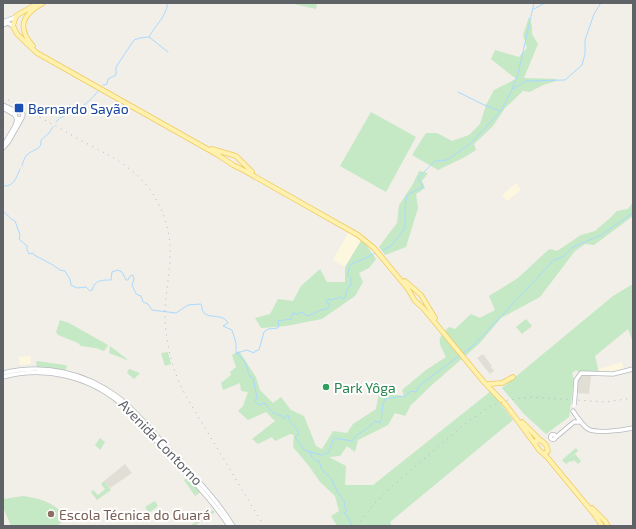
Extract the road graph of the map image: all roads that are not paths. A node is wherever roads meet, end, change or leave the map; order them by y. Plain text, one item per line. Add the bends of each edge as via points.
1 (38, 3) edge
2 (43, 3) edge
3 (21, 13) junction
4 (16, 16) junction
5 (26, 17) junction
6 (3, 22) edge
7 (3, 25) edge
8 (13, 26) junction
9 (24, 32) junction
10 (18, 35) junction
11 (79, 76) junction
12 (3, 105) edge
13 (3, 108) edge
14 (17, 115) junction
15 (22, 118) junction
16 (163, 123) junction
17 (3, 147) edge
18 (232, 156) junction
19 (240, 161) junction
20 (228, 162) junction
21 (235, 166) junction
22 (322, 212) junction
23 (418, 292) junction
24 (413, 297) junction
25 (424, 299) junction
26 (418, 304) junction
27 (459, 350) junction
28 (465, 357) junction
29 (26, 369) junction
30 (633, 369) edge
31 (3, 373) edge
32 (21, 373) junction
33 (60, 373) junction
34 (3, 377) edge
35 (514, 377) dead end
36 (489, 384) junction
37 (573, 411) junction
38 (574, 420) junction
39 (582, 422) junction
40 (633, 428) edge
41 (528, 431) junction
42 (553, 438) junction
43 (541, 440) junction
44 (535, 444) junction
45 (548, 449) junction
46 (544, 454) junction
47 (210, 496) junction
48 (601, 522) edge
49 (229, 526) edge
50 (233, 526) edge
51 (607, 526) edge

1 - 3 main road
2 - 5 main road via 30,11
3 - 4 main road
3 - 5 main road
4 - 6 main road
4 - 8 main road
5 - 9 main road
7 - 8 main road via 8,23
8 - 10 main road
9 - 10 main road
9 - 11 main road via 29,43 38,51
10 - 11 main road via 36,53
11 - 16 main road
12 - 14 main road
13 - 14 main road
14 - 15 main road
14 - 15 main road via 23,113
14 - 17 main road via 15,126
15 - 17 main road
16 - 18 main road via 214,150
16 - 20 main road
18 - 19 main road via 236,156
18 - 20 main road via 228,158
19 - 21 main road
19 - 22 main road via 251,171
20 - 21 main road
21 - 22 main road
22 - 23 main road via 366,237 406,283
22 - 24 main road via 367,241
23 - 24 main road
23 - 25 main road
24 - 26 main road
25 - 26 main road
25 - 27 main road
26 - 27 main road
27 - 28 main road
28 - 36 main road
28 - 41 main road
29 - 31 main road, Avenida Contorno
29 - 32 main road via 28,372
29 - 33 main road, Avenida Contorno
30 - 37 main road, bridge via 613,374 581,373 576,380
32 - 33 main road, Avenida Contorno
32 - 34 main road, Avenida Contorno
33 - 47 main road, Avenida Contorno via 96,383 116,398
35 - 36 main road via 502,383
36 - 41 main road
37 - 38 main road
37 - 39 main road
38 - 39 main road
38 - 42 main road
39 - 40 main road via 591,430
41 - 43 main road
41 - 44 main road
42 - 43 main road
42 - 45 main road
43 - 44 main road via 537,440
43 - 45 main road
44 - 46 main road
45 - 46 main road
45 - 48 main road via 554,462
46 - 48 main road
47 - 49 main road, Avenida Contorno
47 - 50 main road, Avenida Contorno
48 - 51 main road via 605,521

